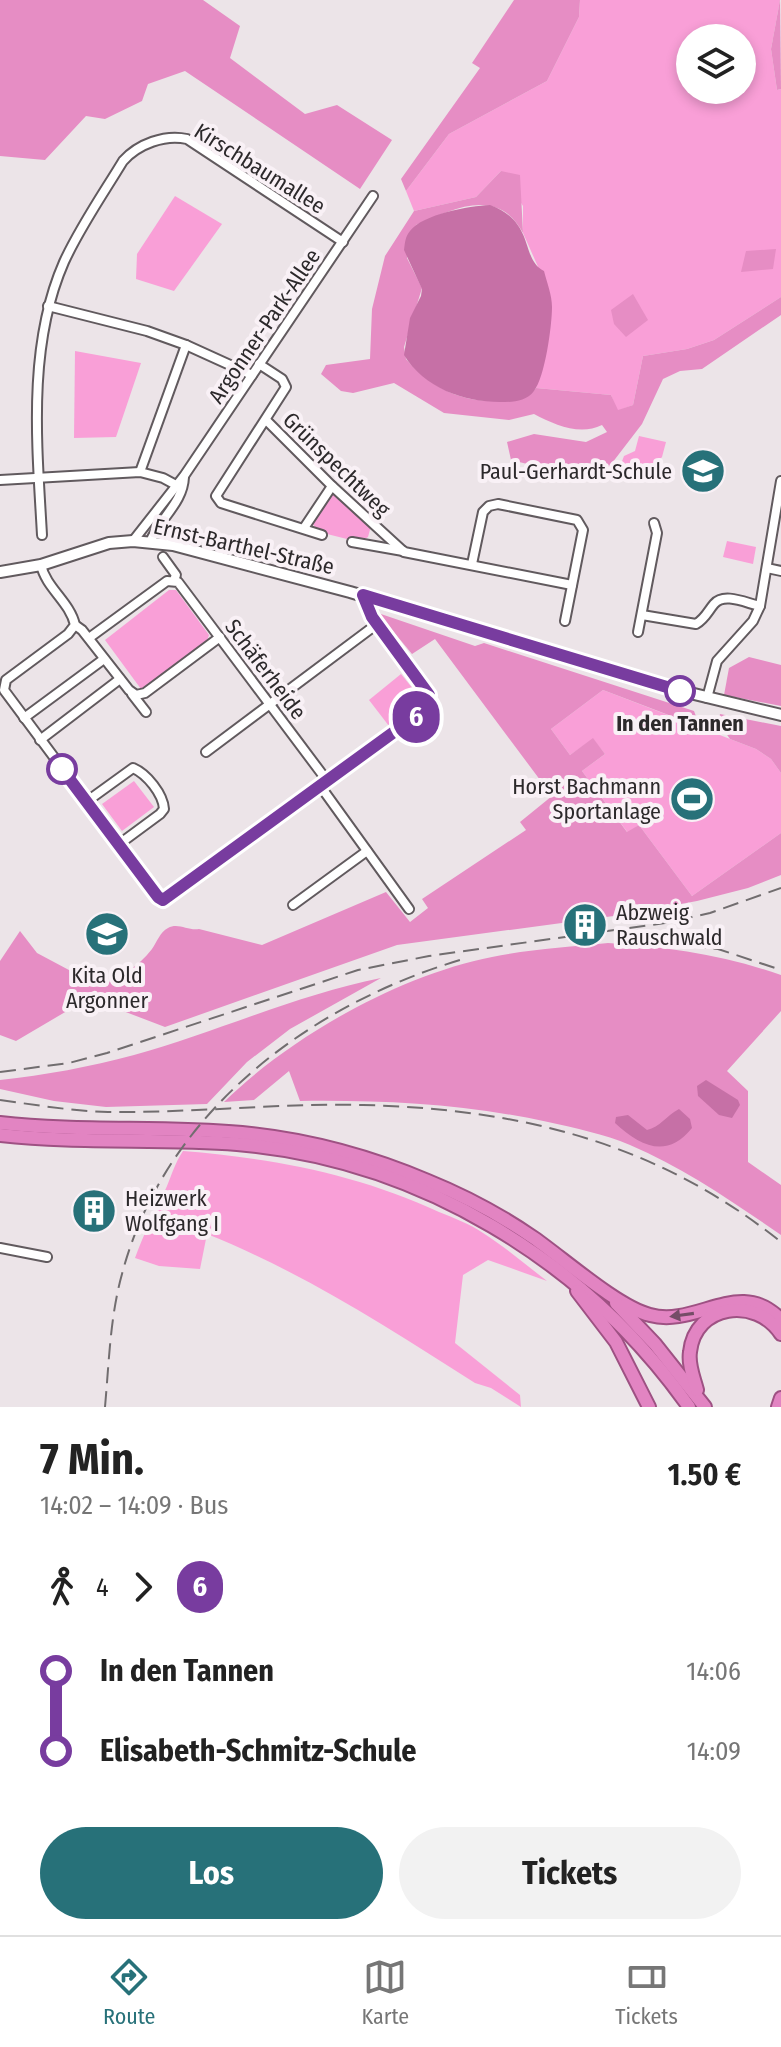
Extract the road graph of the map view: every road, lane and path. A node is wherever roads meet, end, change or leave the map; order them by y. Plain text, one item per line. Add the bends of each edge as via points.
1 (373, 196) dead end
2 (343, 242) junction
3 (48, 306) junction
4 (186, 345) junction
5 (259, 364) junction
6 (252, 375) junction
7 (266, 420) junction
8 (140, 472) junction
9 (184, 476) junction
10 (38, 478) junction
11 (0, 480) edge
12 (781, 481) edge
13 (176, 485) junction
14 (332, 486) junction
15 (776, 507) junction
16 (781, 516) edge
17 (654, 523) dead end
18 (304, 528) junction
19 (781, 528) edge
20 (42, 535) dead end
21 (322, 535) dead end
22 (133, 541) junction
23 (772, 541) junction
24 (150, 542) junction
25 (352, 542) dead end
26 (404, 552) junction
27 (163, 557) dead end
28 (472, 564) junction
29 (41, 565) junction
30 (767, 568) junction
31 (781, 571) edge
32 (0, 572) edge
33 (174, 580) junction
34 (572, 585) junction
35 (363, 595) junction
36 (760, 606) junction
37 (642, 615) junction
38 (565, 621) dead end
39 (377, 624) junction
40 (75, 625) junction
41 (638, 632) dead end
42 (220, 637) junction
43 (89, 638) junction
44 (104, 659) junction
45 (120, 679) junction
46 (129, 690) junction
47 (707, 698) junction
48 (270, 704) junction
49 (146, 712) dead end
50 (781, 715) edge
51 (24, 718) junction
52 (40, 740) junction
53 (206, 752) dead end
54 (324, 785) junction
55 (86, 802) junction
56 (118, 845) junction
57 (367, 851) junction
58 (293, 905) dead end
59 (409, 909) dead end
60 (0, 1123) edge
61 (0, 1135) edge
62 (0, 1248) edge
63 (47, 1257) dead end
64 (563, 1273) junction
65 (583, 1274) junction
66 (781, 1320) edge
67 (781, 1334) edge
68 (698, 1405) edge
69 (649, 1407) edge

1 - 2 street, Argonner-Park-Allee
2 - 3 street, Kirschbaumallee via 192,142 178,137 151,142 123,161 72,246
2 - 5 street, Argonner-Park-Allee
3 - 4 street
3 - 10 street, Kirschbaumallee via 38,387
4 - 6 street
4 - 8 street
5 - 6 street, Argonner-Park-Allee
5 - 7 street, Grünspechtweg via 286,385
6 - 9 street, Argonner-Park-Allee
7 - 14 street, Grünspechtweg
7 - 18 street via 216,496 221,503
8 - 10 street
8 - 13 street
9 - 13 street, Argonner-Park-Allee
9 - 24 street, Argonner-Park-Allee via 182,495
10 - 11 street
10 - 20 street, Kirschbaumallee
12 - 15 street
13 - 22 street, Argonner-Park-Allee
14 - 18 street
14 - 26 street, Grünspechtweg
15 - 16 street
15 - 23 street
17 - 37 street via 657,533
18 - 21 street
19 - 23 street
22 - 24 street, Ernst-Barthel-Straße
22 - 29 street, Ernst-Barthel-Straße via 85,549
23 - 30 street
24 - 35 street, Ernst-Barthel-Straße
25 - 26 street, Grünspechtweg
26 - 28 street, Grünspechtweg
27 - 33 street, Schäferheide
28 - 34 street, Grünspechtweg
28 - 34 street via 483,512 489,506 577,520 583,530
29 - 32 street, Ernst-Barthel-Straße
29 - 40 street
30 - 31 street
30 - 36 street
33 - 42 street, Schäferheide
33 - 43 street
34 - 38 street
35 - 39 street
35 - 47 street, Ernst-Barthel-Straße
36 - 37 street via 724,597 696,624
36 - 47 street via 717,661
37 - 41 street
39 - 48 street
39 - 54 street via 429,695 427,708
40 - 43 street
40 - 51 street via 3,684
42 - 46 street via 145,693
42 - 48 street, Schäferheide
43 - 44 street
44 - 45 street
44 - 51 street
45 - 46 street
45 - 52 street
46 - 49 street
47 - 50 street
48 - 53 street
48 - 54 street, Schäferheide
51 - 52 street
52 - 55 street
54 - 56 street via 163,900
54 - 57 street, Schäferheide
55 - 56 street
55 - 56 street via 133,768 142,772 164,809
57 - 58 street
57 - 59 street, Schäferheide
60 - 65 highway via 239,1133 360,1156 472,1202
61 - 64 highway via 238,1145 324,1159 400,1182 460,1209
62 - 63 street
64 - 68 highway via 598,1301
64 - 69 highway via 616,1342
66 -> 65 highway via 758,1304 739,1301 682,1317 655,1317 627,1305
65 - 68 highway via 655,1344
67 - 68 highway via 766,1317 747,1310 720,1312 709,1319 695,1334 690,1353

